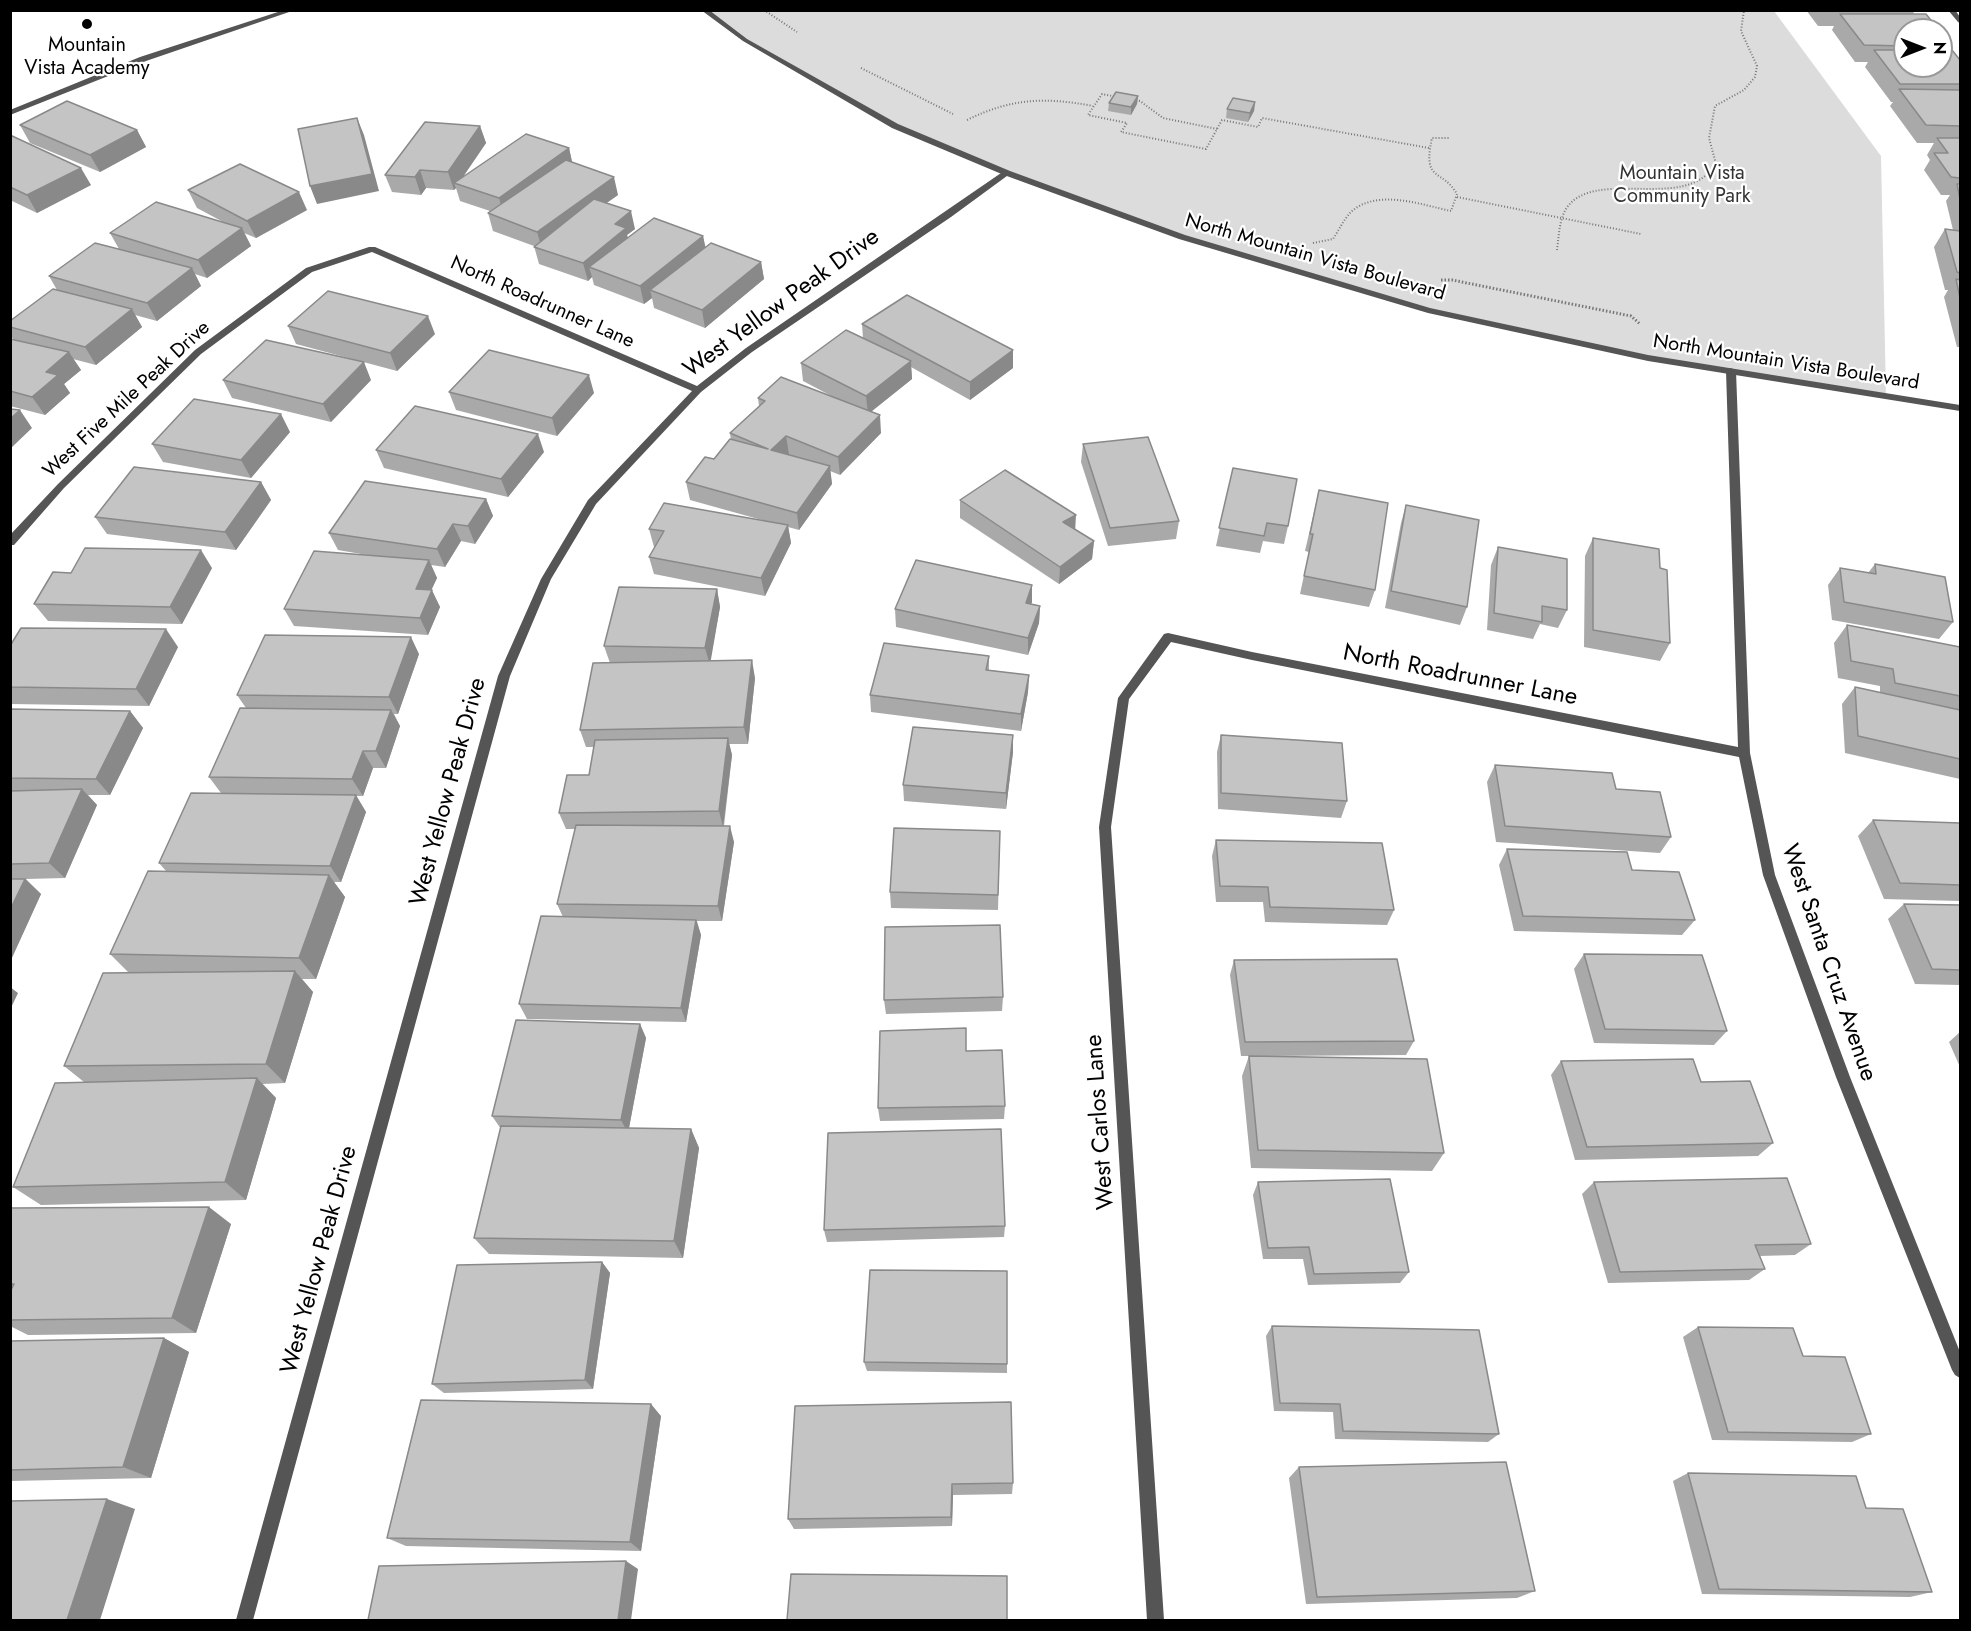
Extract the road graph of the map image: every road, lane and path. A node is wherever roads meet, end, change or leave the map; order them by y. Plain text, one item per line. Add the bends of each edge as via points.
1 (292, 10) edge
2 (704, 10) edge
3 (764, 10) edge
4 (1744, 10) edge
5 (1951, 10) edge
6 (1960, 21) edge
7 (798, 33) dead end
8 (861, 68) dead end
9 (1121, 97) edge
10 (1131, 99) edge
11 (1093, 106) junction
12 (10, 113) edge
13 (957, 116) dead end
14 (978, 125) dead end
15 (1217, 129) junction
16 (1449, 138) dead end
17 (1429, 148) junction
18 (1007, 173) junction
19 (1457, 197) junction
20 (1562, 219) junction
21 (1641, 234) dead end
22 (1309, 244) dead end
23 (372, 249) joint
24 (1557, 250) dead end
25 (1431, 280) dead end
26 (1646, 328) dead end
27 (1731, 371) junction
28 (698, 390) junction
29 (1960, 408) edge
30 (11, 542) edge
31 (1168, 637) joint
32 (1744, 753) junction
33 (1960, 1370) edge
34 (244, 1620) edge
35 (1155, 1620) edge

1 - 12 street via 143,59
2 - 18 street, North Mountain Vista Boulevard via 754,45 895,126
3 - 7 path
4 - 20 path via 1741,31 1757,66 1755,77 1744,90 1714,106 1709,138 1716,164 1710,175 1671,191 1582,194 1569,204
5 - 6 street
8 - 13 path
9 - 11 path via 1102,94
10 - 15 path via 1163,118
11 - 14 path via 1058,99 1023,99 967,120
11 - 15 path via 1088,115 1127,123 1121,132 1206,149
15 - 17 path via 1222,120 1258,127 1262,118
16 - 17 path via 1432,138
17 - 19 path via 1432,172 1455,190
18 - 27 street, North Mountain Vista Boulevard via 1182,237 1417,307 1648,358
18 - 28 street, West Yellow Peak Drive via 749,350
19 - 20 path
19 - 22 path via 1451,211 1390,199 1373,200 1351,212 1333,239
20 - 21 path
20 - 24 path
23 - 28 street, North Roadrunner Lane
23 - 30 street, West Five Mile Peak Drive via 309,270 198,352 61,486
25 - 26 path via 1452,280 1631,316
27 - 29 street, North Mountain Vista Boulevard
27 - 32 street, West Santa Cruz Avenue
28 - 34 street, West Yellow Peak Drive via 592,502 546,579 504,676
31 - 32 street, North Roadrunner Lane
31 - 35 street, West Carlos Lane via 1124,698 1105,827
32 - 33 street, West Santa Cruz Avenue via 1769,875 1843,1077

